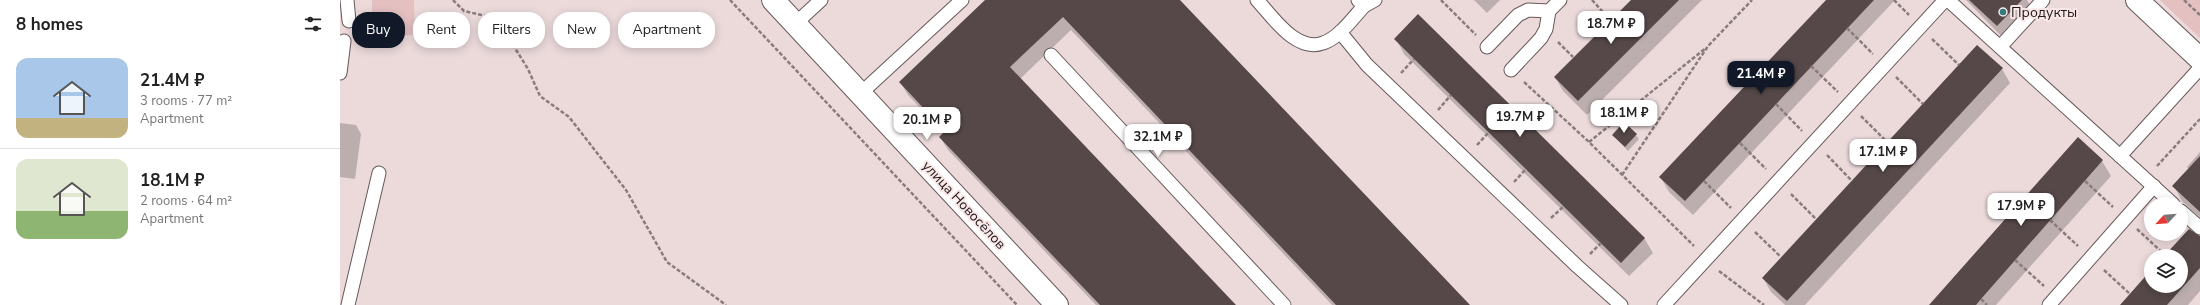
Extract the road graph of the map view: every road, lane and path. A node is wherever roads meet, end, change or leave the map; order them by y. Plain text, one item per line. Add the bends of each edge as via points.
1 (347, 0) edge
2 (453, 0) edge
3 (730, 0) edge
4 (773, 0) edge
5 (820, 0) edge
6 (962, 0) edge
7 (1257, 0) edge
8 (1441, 0) edge
9 (1560, 0) edge
10 (1592, 0) edge
11 (1752, 0) edge
12 (1946, 0) edge
13 (2043, 0) edge
14 (2138, 0) edge
15 (2184, 0) edge
16 (1366, 2) edge
17 (1548, 11) junction
18 (2200, 15) edge
19 (1610, 20) dead end
20 (349, 21) dead end
21 (795, 24) junction
22 (1340, 32) junction
23 (344, 41) dead end
24 (1487, 46) joint
25 (1708, 46) junction
26 (2000, 47) junction
27 (1051, 55) dead end
28 (2200, 59) edge
29 (2200, 68) edge
30 (1511, 70) joint
31 (340, 73) edge
32 (860, 94) junction
33 (2200, 119) edge
34 (1589, 142) junction
35 (2120, 156) junction
36 (379, 173) dead end
37 (1622, 175) junction
38 (2149, 183) junction
39 (2165, 197) edge
40 (2188, 217) edge
41 (2200, 228) edge
42 (1706, 258) junction
43 (2016, 260) dead end
44 (1981, 299) dead end
45 (2052, 301) edge
46 (348, 305) edge
47 (726, 305) edge
48 (1017, 305) edge
49 (1057, 305) edge
50 (1284, 305) edge
51 (1621, 305) edge
52 (1664, 305) edge
53 (1764, 305) edge
54 (1987, 305) edge

1 - 20 lane
2 - 47 path via 464,11 490,17 508,36 528,69 540,96 569,117 626,190 667,262
3 - 48 path
4 - 21 street, улица Новосёлов
5 - 21 lane
6 - 32 lane
7 - 22 lane via 1290,35 1306,44 1323,44
8 - 24 path
9 - 17 lane
10 - 19 path
11 - 25 path
12 - 26 lane
12 - 42 lane
13 - 26 lane
14 - 28 street
15 - 18 path
16 - 22 lane
17 - 24 lane via 1528,10 1518,15
17 - 30 lane via 1546,29 1541,38
21 - 32 street, улица Новосёлов
22 - 51 lane via 1367,65
23 - 31 lane
25 - 34 path
25 - 37 path
26 - 35 lane
27 - 50 lane
29 - 35 lane
30 - 34 path
32 - 49 street, улица Новосёлов
33 - 38 path
34 - 37 path
35 - 38 lane
36 - 46 lane
37 - 42 path
38 - 39 lane
38 - 45 lane
40 - 41 lane
42 - 52 lane
42 - 53 path via 1721,273
43 - 45 path
44 - 54 path

